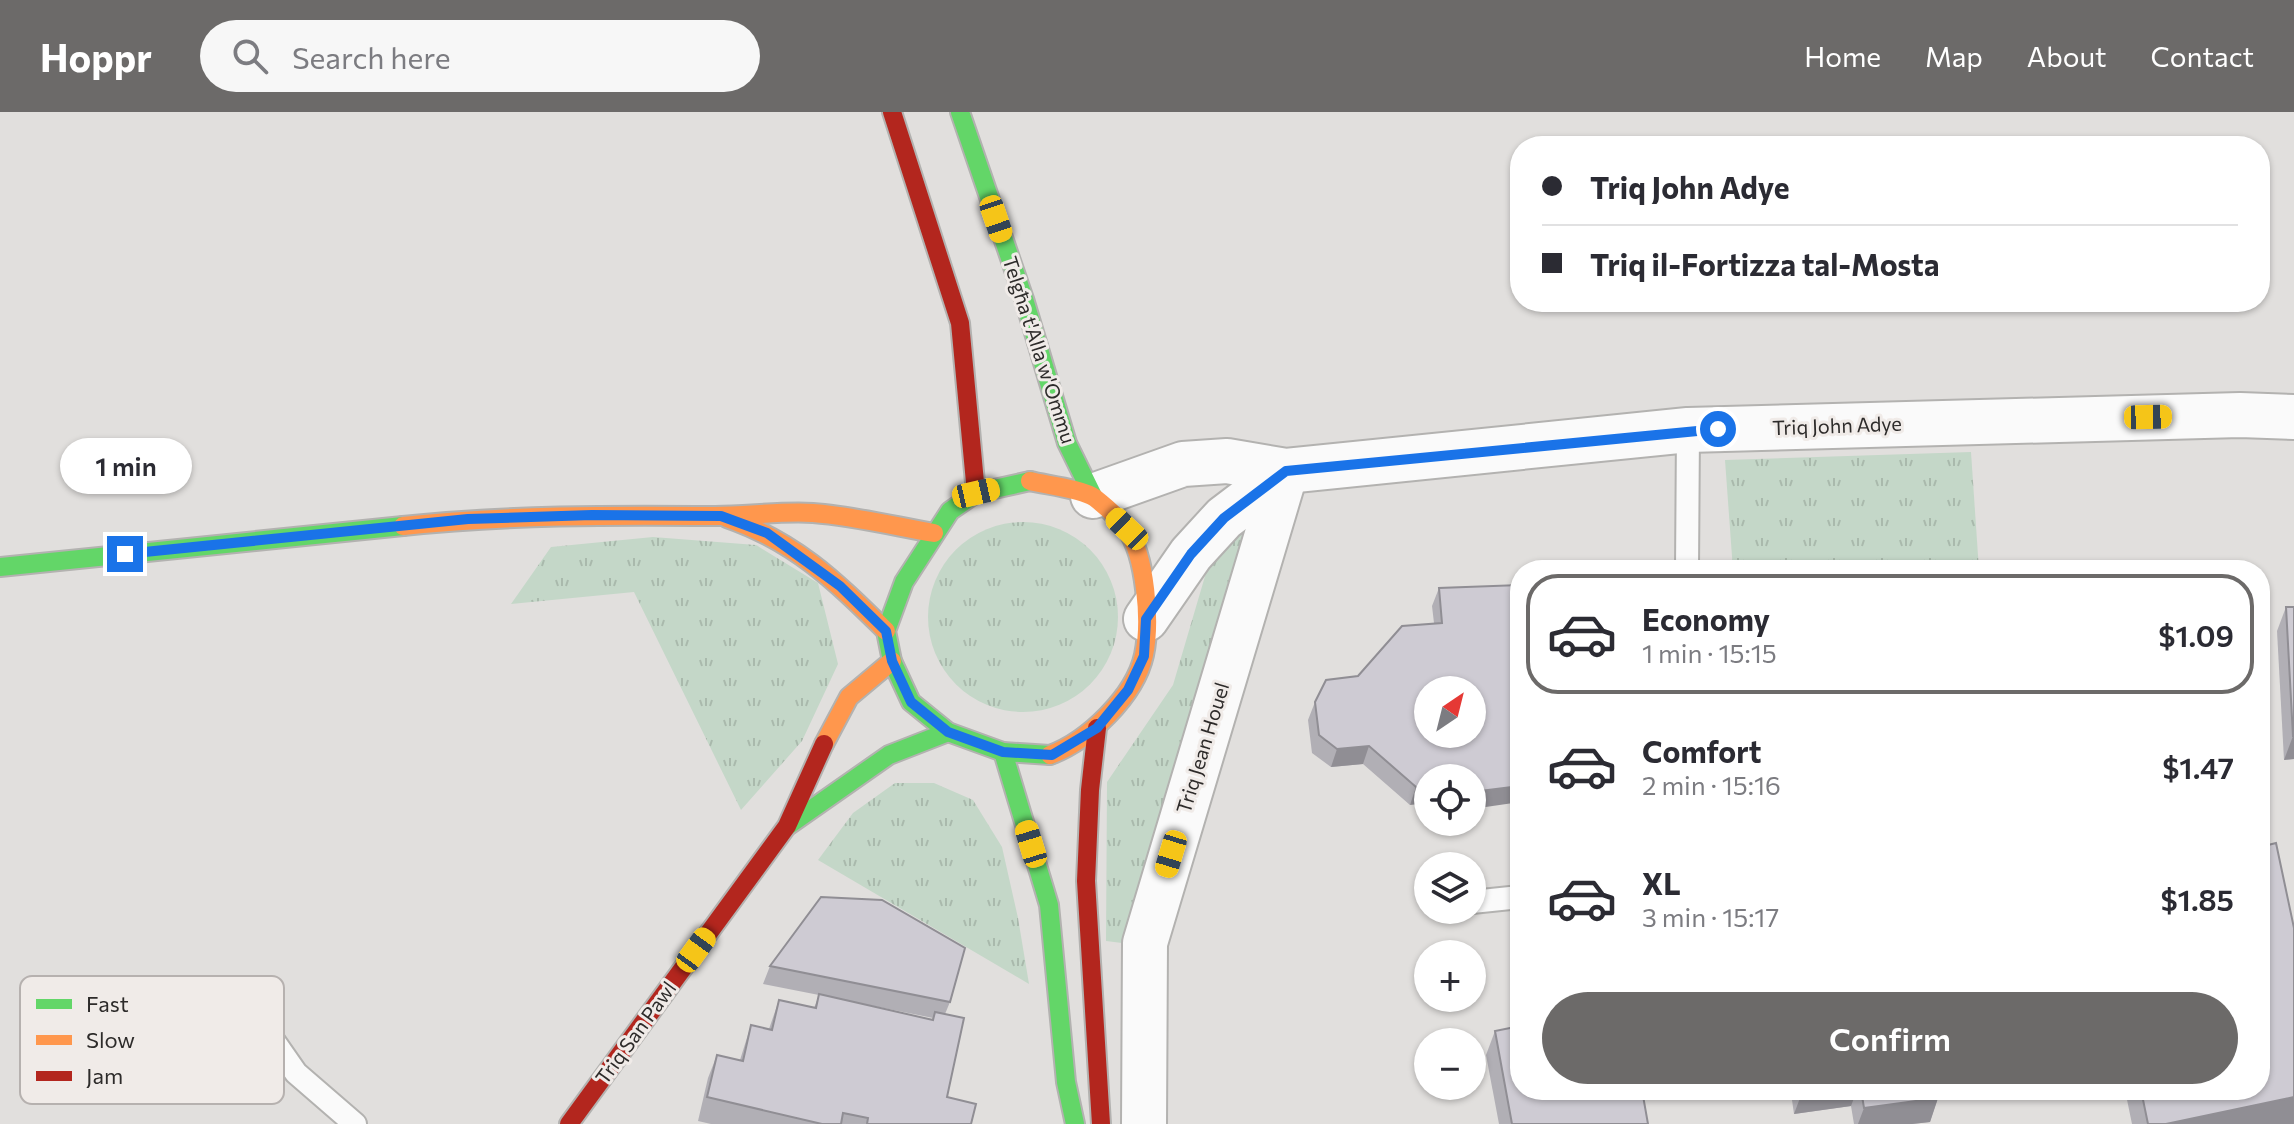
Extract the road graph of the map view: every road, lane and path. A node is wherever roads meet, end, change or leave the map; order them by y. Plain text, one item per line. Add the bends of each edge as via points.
1 (892, 112) edge
2 (960, 112) edge
3 (2294, 417) edge
4 (1688, 430) junction
5 (1286, 471) junction
6 (976, 493) junction
7 (1093, 496) junction
8 (721, 516) junction
9 (934, 533) junction
10 (1687, 560) edge
11 (0, 567) edge
12 (1146, 619) junction
13 (886, 631) junction
14 (892, 661) junction
15 (1097, 728) junction
16 (948, 732) junction
17 (1003, 752) junction
18 (787, 826) junction
19 (1510, 898) edge
20 (1486, 901) edge
21 (1092, 992) junction
22 (284, 1056) edge
23 (1066, 1082) junction
24 (355, 1124) edge
25 (569, 1124) edge
26 (1059, 1124) edge
27 (1075, 1124) edge
28 (1101, 1124) edge
29 (1141, 1124) edge

1 - 6 main road via 960,323
2 - 7 main road, Telgħa t'Alla w'Ommu via 1067,443
3 - 4 street, Triq John Adye
4 - 5 street, Triq John Adye
4 - 10 lane
5 - 7 street, Triq John Adye via 1227,461 1183,464
5 - 12 street via 1224,518 1191,554
5 - 29 street, Triq Jean Houel via 1145,943
6 - 7 main road via 1030,481
6 - 9 main road via 950,511
7 - 12 main road via 1127,529 1142,564
8 - 9 main road via 815,513
8 - 11 main road via 468,519
8 - 13 main road via 767,533 803,557
9 - 13 main road via 904,582
12 - 15 main road via 1144,656 1128,690
13 - 14 main road
14 - 16 main road via 911,702
14 - 18 main road, Triq San Pawl via 849,697
15 - 17 main road via 1052,755
15 - 21 main road, Triq Jean Houel via 1086,881
16 - 17 main road
16 - 18 main road, Triq San Pawl via 889,755
17 - 23 main road via 1049,905
18 - 25 main road, Triq San Pawl
19 - 20 lane
21 - 28 main road, Triq Jean Houel
21 - 29 street, Triq Jean Houel
22 - 24 lane via 296,1073
23 - 26 street
23 - 27 main road

